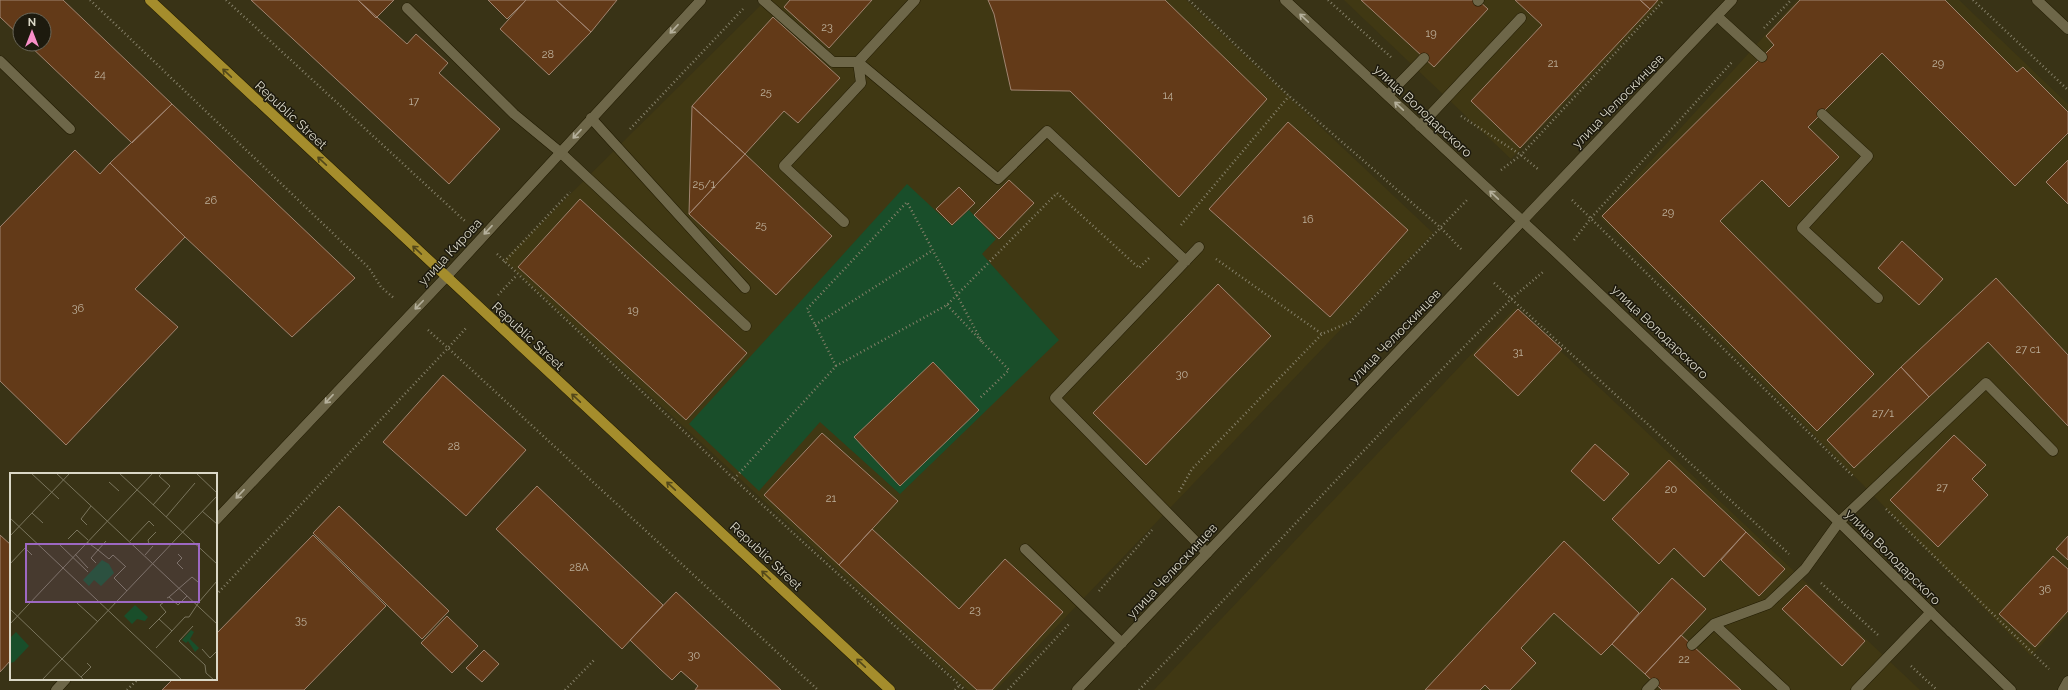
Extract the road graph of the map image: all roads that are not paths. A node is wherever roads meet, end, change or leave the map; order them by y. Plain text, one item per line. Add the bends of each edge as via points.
1 (150, 0) edge
2 (701, 0) edge
3 (763, 0) edge
4 (915, 0) edge
5 (1285, 0) edge
6 (1732, 0) edge
7 (2037, 0) edge
8 (407, 8) dead end
9 (1717, 16) junction
10 (1521, 18) dead end
11 (2068, 29) edge
12 (1762, 57) dead end
13 (1424, 58) dead end
14 (0, 61) edge
15 (858, 62) junction
16 (1388, 95) junction
17 (1822, 114) dead end
18 (591, 118) junction
19 (1420, 126) junction
20 (70, 129) dead end
21 (560, 152) junction
22 (844, 222) dead end
23 (1523, 222) junction
24 (1199, 247) road end
25 (1186, 261) junction
26 (446, 277) junction
27 (745, 288) dead end
28 (1878, 298) dead end
29 (746, 326) dead end
30 (2053, 451) dead end
31 (217, 519) edge
32 (1839, 522) junction
33 (1025, 549) dead end
34 (1207, 553) junction
35 (1931, 612) junction
36 (1714, 624) junction
37 (1122, 643) junction
38 (1692, 645) dead end
39 (65, 680) edge
40 (56, 690) edge
41 (890, 690) edge
42 (1077, 690) edge
43 (1785, 690) edge
44 (1856, 690) edge
45 (2010, 690) edge

26 -> 1 main road, Republic Street
2 -> 18 street, улица Кирова
3 - 15 street via 833,62
4 - 15 street
16 -> 5 street, улица Володарского
6 - 9 street, улица Челюскинцев
7 - 11 street
8 - 21 street via 514,114
9 - 12 street
9 - 23 street, улица Челюскинцев
10 - 19 street
13 - 16 street
14 - 20 street
15 - 22 street via 861,83 784,166
15 - 25 street via 998,179 1047,131
19 -> 16 street, улица Володарского
17 - 28 street via 1868,156 1802,228
18 -> 21 street, улица Кирова
18 - 27 street
23 -> 19 street, улица Володарского
21 -> 26 street, улица Кирова
21 - 29 street
23 - 32 street, улица Володарского
23 - 34 street, улица Челюскинцев
24 - 25 street
25 - 34 street via 1055,398
26 -> 31 street, улица Кирова
41 -> 26 main road, Republic Street
30 - 32 street via 1986,384
32 - 35 street, улица Володарского
32 - 36 street via 1805,569 1768,604
33 - 37 street
34 - 37 street, улица Челюскинцев
35 - 44 street
35 - 45 street, улица Володарского
36 - 38 street
36 - 43 street
37 - 42 street, улица Челюскинцев
39 - 40 street

